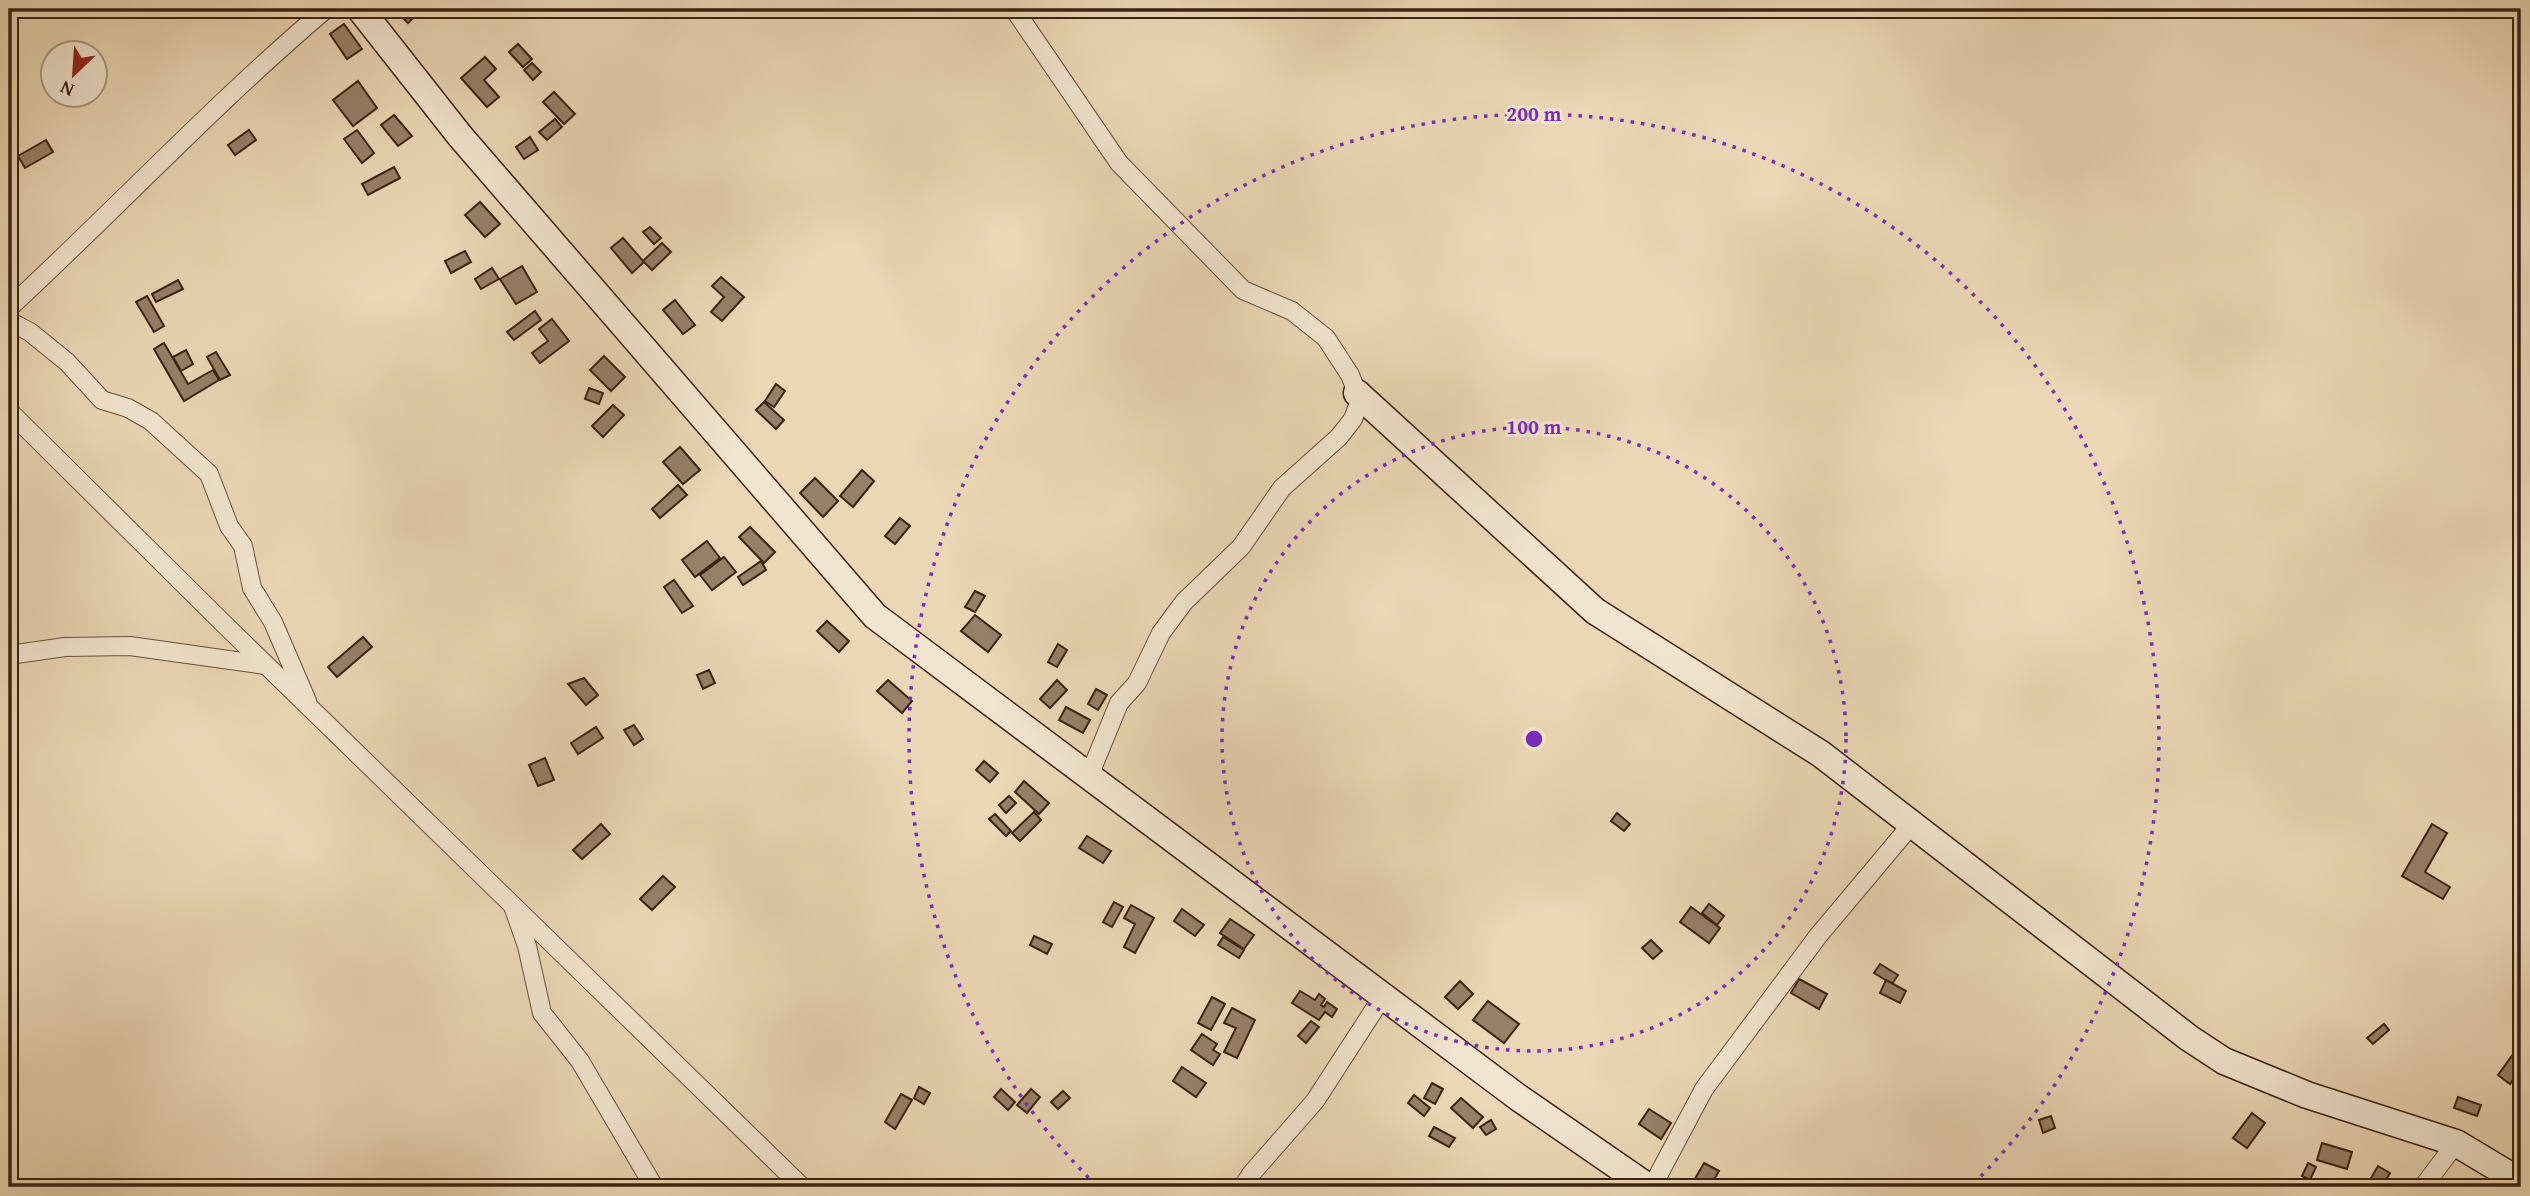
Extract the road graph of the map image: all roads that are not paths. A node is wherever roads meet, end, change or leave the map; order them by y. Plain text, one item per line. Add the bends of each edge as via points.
1 (326, 9) edge
2 (360, 9) edge
3 (1014, 9) edge
4 (9, 308) edge
5 (9, 321) edge
6 (1357, 393) junction
7 (9, 411) edge
8 (9, 655) edge
9 (265, 665) junction
10 (310, 708) junction
11 (1089, 776) junction
12 (1912, 824) junction
13 (512, 903) junction
14 (1383, 996) junction
15 (2456, 1143) junction
16 (2521, 1182) edge
17 (654, 1187) edge
18 (802, 1187) edge
19 (1243, 1187) edge
20 (1650, 1187) edge
21 (2423, 1187) edge

1 - 4 street via 247,75
2 - 11 street via 460,136 875,616
3 - 6 street via 1119,163 1243,290 1292,311 1326,338
5 - 10 street via 67,362 102,400 151,421 209,474 229,526 243,546 252,588 273,622
6 - 11 street via 1360,400 1353,419 1339,437 1282,488 1241,547 1184,603 1161,633 1137,683 1119,703
6 - 12 street via 1595,611 1821,754
7 - 9 street
8 - 9 street via 65,647 130,646
9 - 10 street
10 - 13 street
11 - 14 street
12 - 15 street via 2224,1061 2307,1095
12 - 20 street via 1818,936 1704,1089
13 - 17 street via 542,1013 580,1061
13 - 18 street
14 - 19 street via 1315,1101
14 - 20 street via 1525,1102
15 - 16 street
15 - 21 street

